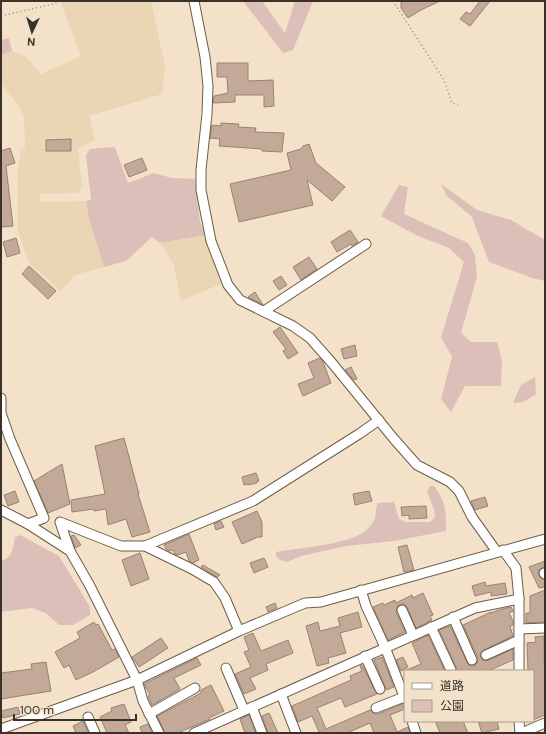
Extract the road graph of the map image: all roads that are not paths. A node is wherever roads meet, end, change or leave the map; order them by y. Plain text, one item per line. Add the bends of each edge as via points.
1 (194, 1) edge
2 (366, 244) dead end
3 (264, 311) junction
4 (1, 398) edge
5 (379, 420) junction
6 (1, 510) edge
7 (44, 518) junction
8 (60, 522) junction
9 (28, 524) junction
10 (545, 539) edge
11 (145, 546) junction
12 (70, 551) junction
13 (500, 551) junction
14 (361, 590) junction
15 (519, 599) junction
16 (402, 610) dead end
17 (453, 617) junction
18 (431, 627) junction
19 (545, 628) edge
20 (519, 629) junction
21 (239, 631) junction
22 (414, 634) junction
23 (519, 640) junction
24 (384, 647) junction
25 (486, 655) dead end
26 (365, 656) junction
27 (472, 660) dead end
28 (226, 668) dead end
29 (450, 670) dead end
30 (519, 670) edge
31 (137, 680) junction
32 (195, 688) dead end
33 (380, 689) dead end
34 (281, 694) junction
35 (404, 696) edge
36 (404, 698) edge
37 (376, 708) dead end
38 (248, 709) junction
39 (149, 714) junction
40 (88, 717) dead end
41 (412, 722) edge
42 (520, 722) edge
43 (545, 723) edge
44 (1, 731) edge
45 (199, 732) edge
46 (95, 733) edge
47 (159, 733) edge
48 (262, 733) edge
49 (296, 733) edge
50 (416, 733) edge
51 (521, 733) edge

1 - 3 street via 208,86 201,190 211,241 228,285 240,300
2 - 3 street
3 - 5 street via 310,338
4 - 7 street via 2,413 10,439
5 - 11 street via 253,501
5 - 13 street via 418,465 450,482 459,491 472,517
6 - 9 street
7 - 8 street
7 - 9 street
8 - 11 street via 121,546
8 - 12 street
9 - 12 street
10 - 13 street
11 - 21 street via 214,582 225,598
12 - 31 street
13 - 14 street
13 - 15 street via 516,568
14 - 21 street via 305,604
14 - 24 street
15 - 17 street via 475,608
15 - 20 street
16 - 22 street
17 - 18 street
17 - 27 street
18 - 22 street
18 - 29 street
19 - 20 street
20 - 23 street
21 - 31 street
22 - 24 street
23 - 25 street
23 - 30 street
24 - 26 street
24 - 35 street
26 - 33 street
26 - 34 street
28 - 38 street
31 - 39 street
31 - 44 street
32 - 39 street
34 - 38 street
34 - 49 street
36 - 37 street
38 - 45 street
38 - 48 street
39 - 47 street
40 - 46 street
41 - 50 street
42 - 51 street
43 - 51 street

